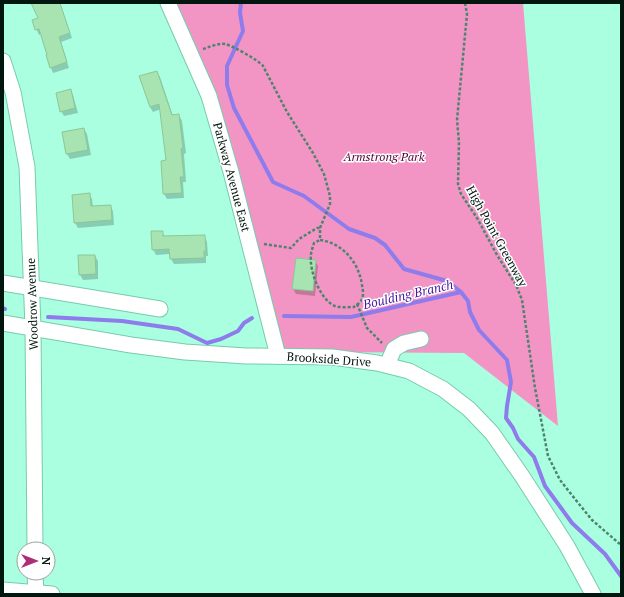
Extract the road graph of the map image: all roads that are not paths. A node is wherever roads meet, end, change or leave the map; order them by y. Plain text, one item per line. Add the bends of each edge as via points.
1 (168, 3) edge
2 (3, 62) edge
3 (3, 283) edge
4 (31, 288) junction
5 (160, 309) dead end
6 (3, 323) edge
7 (33, 328) junction
8 (421, 339) dead end
9 (278, 356) junction
10 (387, 365) junction
11 (35, 541) edge
12 (35, 581) edge
13 (3, 590) edge
14 (36, 593) edge
15 (52, 594) edge
16 (593, 594) edge

1 - 9 street, Parkway Avenue East via 209,96
2 - 4 street, Woodrow Avenue via 13,92 27,167
3 - 4 street
4 - 5 street
4 - 7 street, Woodrow Avenue
6 - 7 street, Brookside Drive
7 - 9 street, Brookside Drive via 186,352
7 - 11 street, Woodrow Avenue
8 - 10 street via 404,343 394,349
9 - 10 street, Brookside Drive via 332,357
10 - 16 street, Brookside Drive via 409,371 443,389 469,409 492,433 567,546
12 - 14 street
13 - 14 street
14 - 15 street

